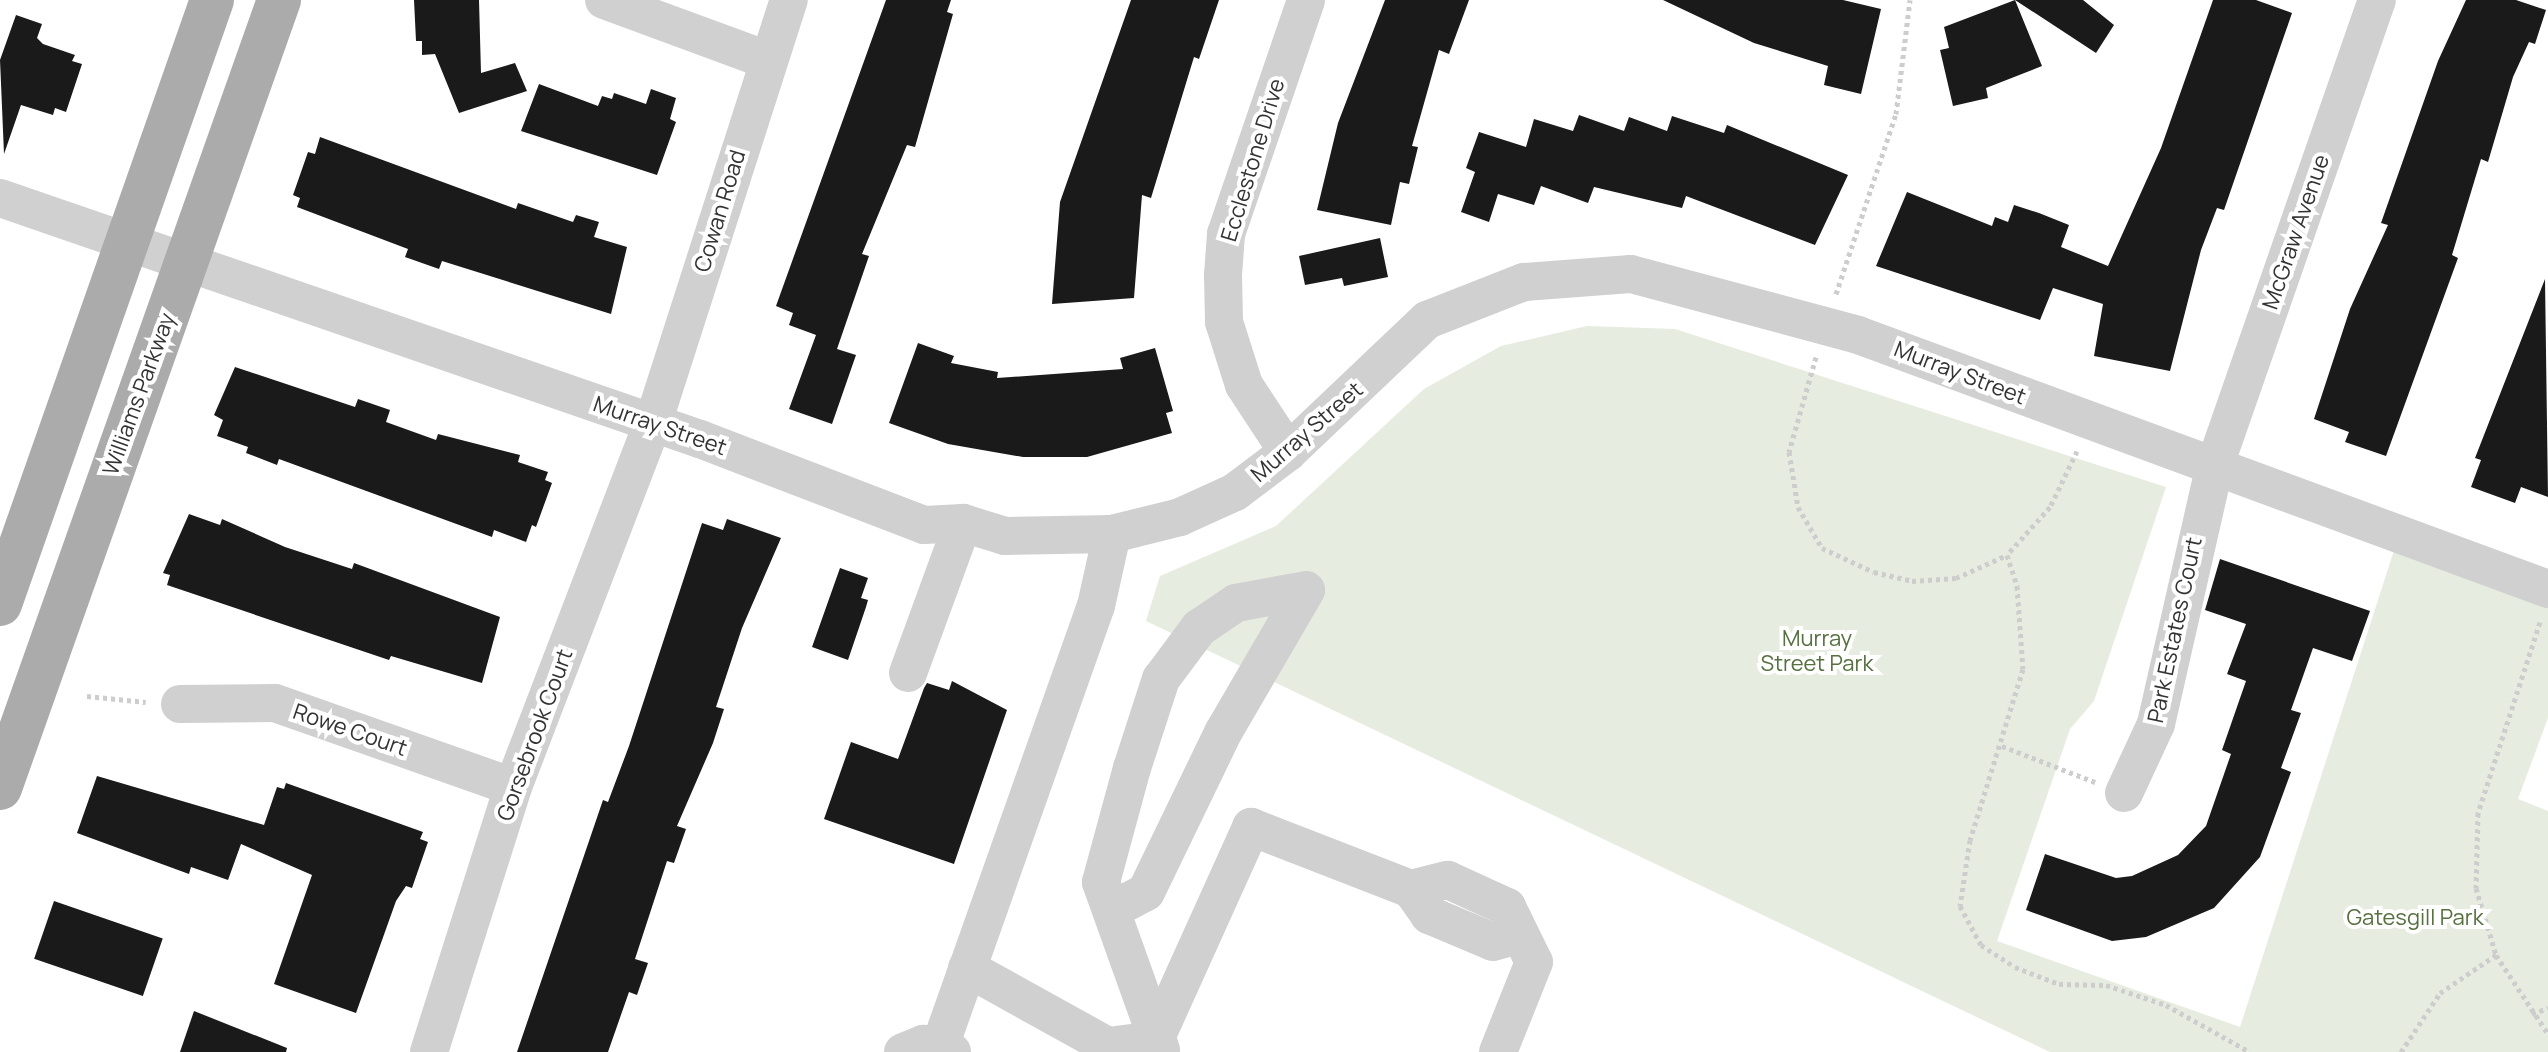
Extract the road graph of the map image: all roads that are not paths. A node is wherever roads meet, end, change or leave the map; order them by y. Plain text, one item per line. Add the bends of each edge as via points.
1 (212, 0) edge
2 (279, 0) edge
3 (604, 0) edge
4 (789, 0) edge
5 (1306, 0) edge
6 (2377, 0) edge
7 (767, 60) junction
8 (0, 198) edge
9 (127, 241) junction
10 (186, 262) junction
11 (653, 423) junction
12 (1288, 452) junction
13 (2215, 465) junction
14 (963, 523) junction
15 (1112, 534) junction
16 (2546, 601) edge
17 (0, 604) edge
18 (908, 673) dead end
19 (180, 704) road end
20 (513, 787) junction
21 (0, 788) edge
22 (2124, 793) road end
23 (1112, 910) junction
24 (967, 968) junction
25 (1159, 1046) edge
26 (946, 1049) edge
27 (429, 1052) edge
28 (903, 1052) edge
29 (1498, 1052) edge

1 - 9 main road
2 - 10 main road, Williams Parkway
3 - 7 street
4 - 7 street, Cowan Road
5 - 12 street, Ecclestone Drive via 1226,234 1223,275 1224,322 1244,385
6 - 13 street, McGraw Avenue
7 - 11 street, Cowan Road
8 - 9 street, Murray Street
9 - 10 street, Murray Street
9 - 17 main road
10 - 11 street, Murray Street
10 - 21 main road, Williams Parkway
11 - 14 street, Murray Street via 924,525
11 - 20 street, Gorsebrook Court
12 - 13 street, Murray Street via 1427,320 1524,282 1631,274 1858,335 2090,424
12 - 15 street, Murray Street via 1235,492 1180,517
13 - 16 street, Murray Street
13 - 22 street, Park Estates Court via 2191,548 2156,724
14 - 15 street, Murray Street via 1005,536
14 - 18 street
15 - 24 street via 1096,606
19 - 20 street, Rowe Court via 275,703
20 - 27 street, Gorsebrook Court
23 - 23 street via 1101,882 1161,679 1199,628 1236,603 1306,590 1224,731 1146,892
23 - 25 street
24 - 25 street via 1095,1041
24 - 26 street
25 - 29 street via 1251,827 1411,889 1448,880 1507,907 1519,935 1531,945 1534,962
26 - 28 street

